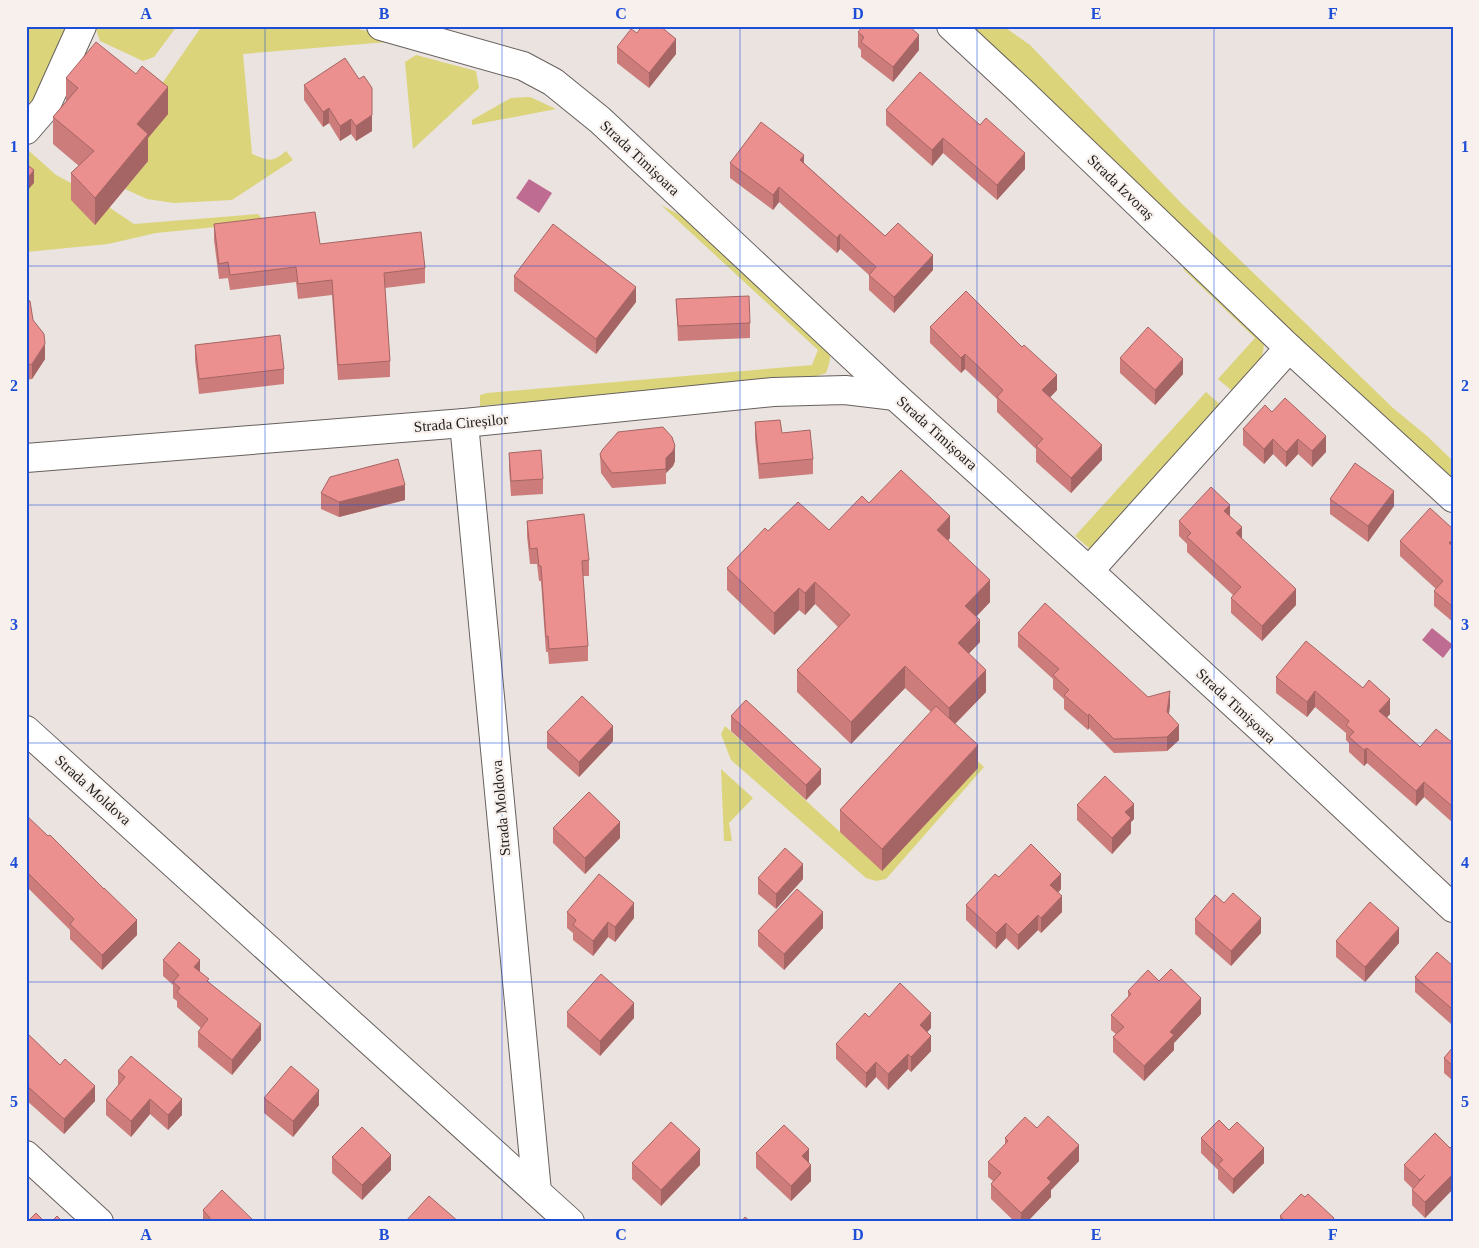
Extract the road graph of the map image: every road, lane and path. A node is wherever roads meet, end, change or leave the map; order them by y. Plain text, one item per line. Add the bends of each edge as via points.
1 (82, 26) edge
2 (381, 26) edge
3 (951, 26) edge
4 (26, 130) edge
5 (1289, 348) junction
6 (895, 396) junction
7 (464, 423) junction
8 (26, 458) edge
9 (1453, 498) edge
10 (1089, 571) junction
11 (26, 730) edge
12 (1453, 908) edge
13 (26, 1155) edge
14 (537, 1192) junction
15 (99, 1222) edge
16 (570, 1222) edge

1 - 4 street via 45,108
2 - 6 street, Strada Timișoara via 522,66 553,82 600,120
3 - 5 street, Strada Izvoraș
5 - 9 street, Strada Izvoraș
5 - 10 street
6 - 7 street, Strada Cireșilor via 845,390 773,392
6 - 10 street, Strada Timișoara
7 - 8 street, Strada Cireșilor
7 - 14 street, Strada Moldova
10 - 12 street, Strada Timișoara
11 - 14 street, Strada Moldova
13 - 15 street
14 - 16 street, Strada Moldova

